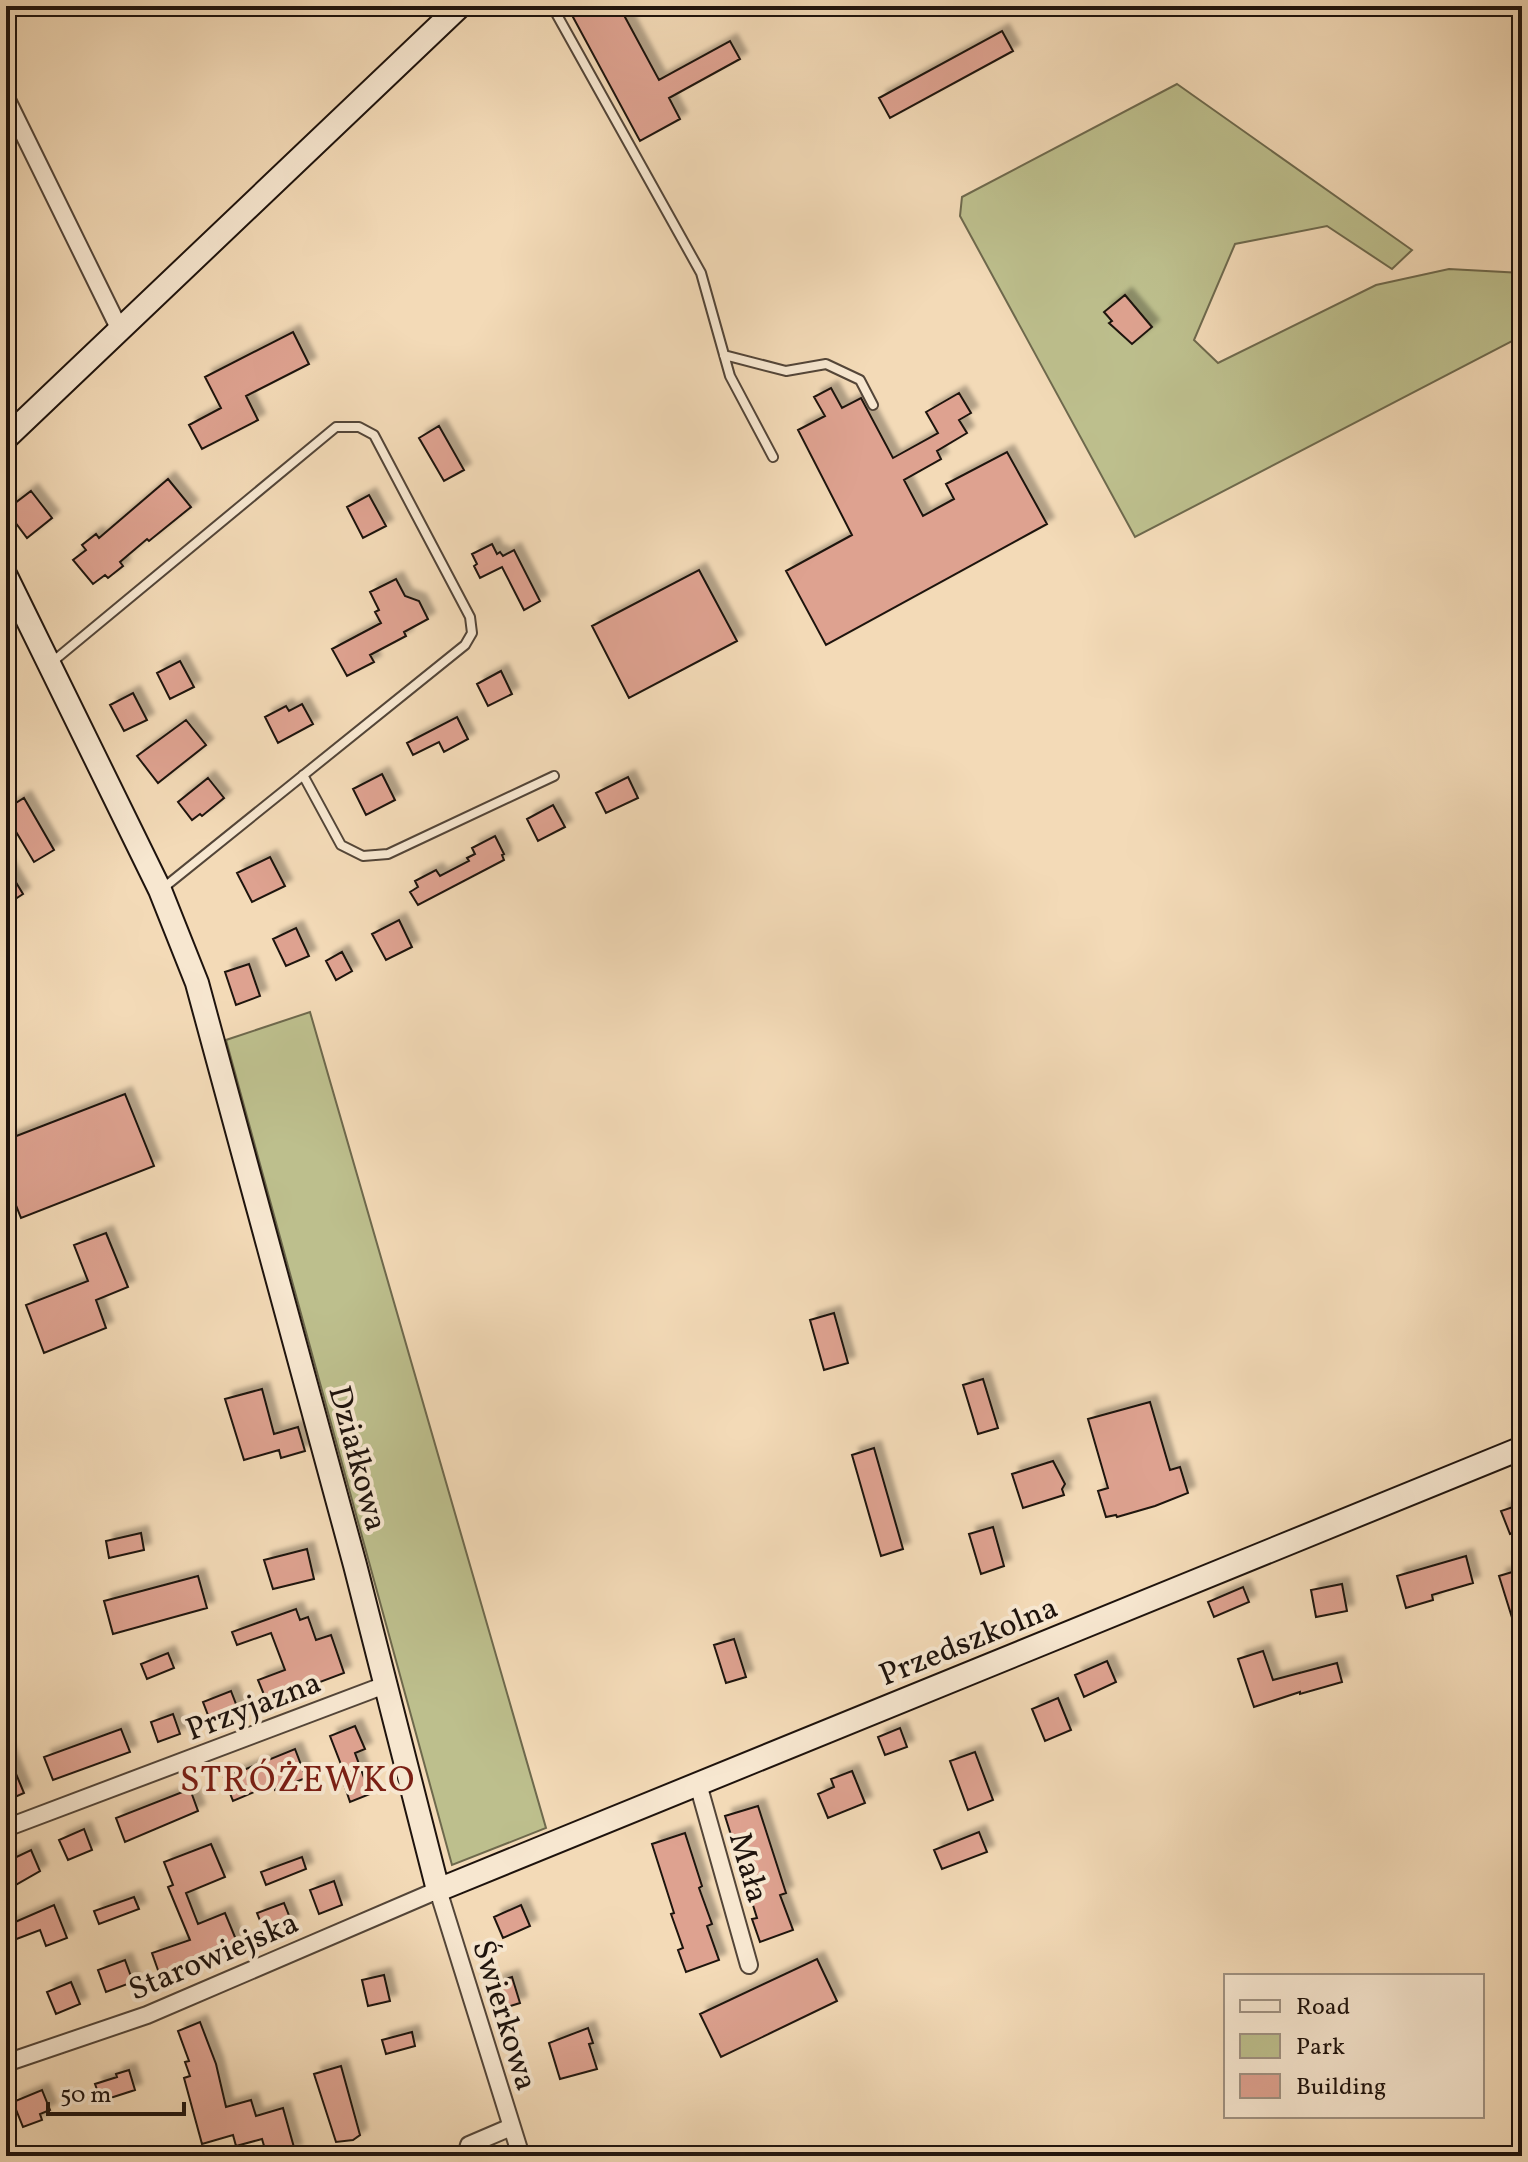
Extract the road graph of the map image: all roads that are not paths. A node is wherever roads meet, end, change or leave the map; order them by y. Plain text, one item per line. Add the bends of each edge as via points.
1 (460, 6) edge
2 (552, 6) edge
3 (6, 98) edge
4 (120, 330) junction
5 (724, 355) junction
6 (873, 405) dead end
7 (6, 438) edge
8 (773, 457) dead end
9 (6, 576) edge
10 (50, 663) junction
11 (303, 775) junction
12 (554, 776) dead end
13 (160, 890) junction
14 (1522, 1448) edge
15 (385, 1685) junction
16 (698, 1784) junction
17 (6, 1828) edge
18 (438, 1890) junction
19 (749, 1965) dead end
20 (6, 2063) edge
21 (511, 2127) junction
22 (466, 2156) edge
23 (521, 2156) edge

1 - 4 street
2 - 5 lane via 701,273
3 - 4 street
4 - 7 street
5 - 6 lane via 786,371 826,364 860,380
5 - 8 lane
9 - 10 street, Działkowa
10 - 11 lane via 336,427 359,427 374,435 470,617 472,633 465,645
10 - 13 street, Działkowa
11 - 12 lane via 341,845 363,856 388,854
11 - 13 lane
13 - 15 street, Działkowa via 197,983
14 - 16 street, Przedszkolna
15 - 17 street, Przyjazna
15 - 18 street, Działkowa
16 - 18 street, Przedszkolna
16 - 19 street, Mała
18 - 20 street, Starowiejska via 147,2015
18 - 21 street, Świerkowa
21 - 22 street via 469,2145
21 - 23 street, Świerkowa

